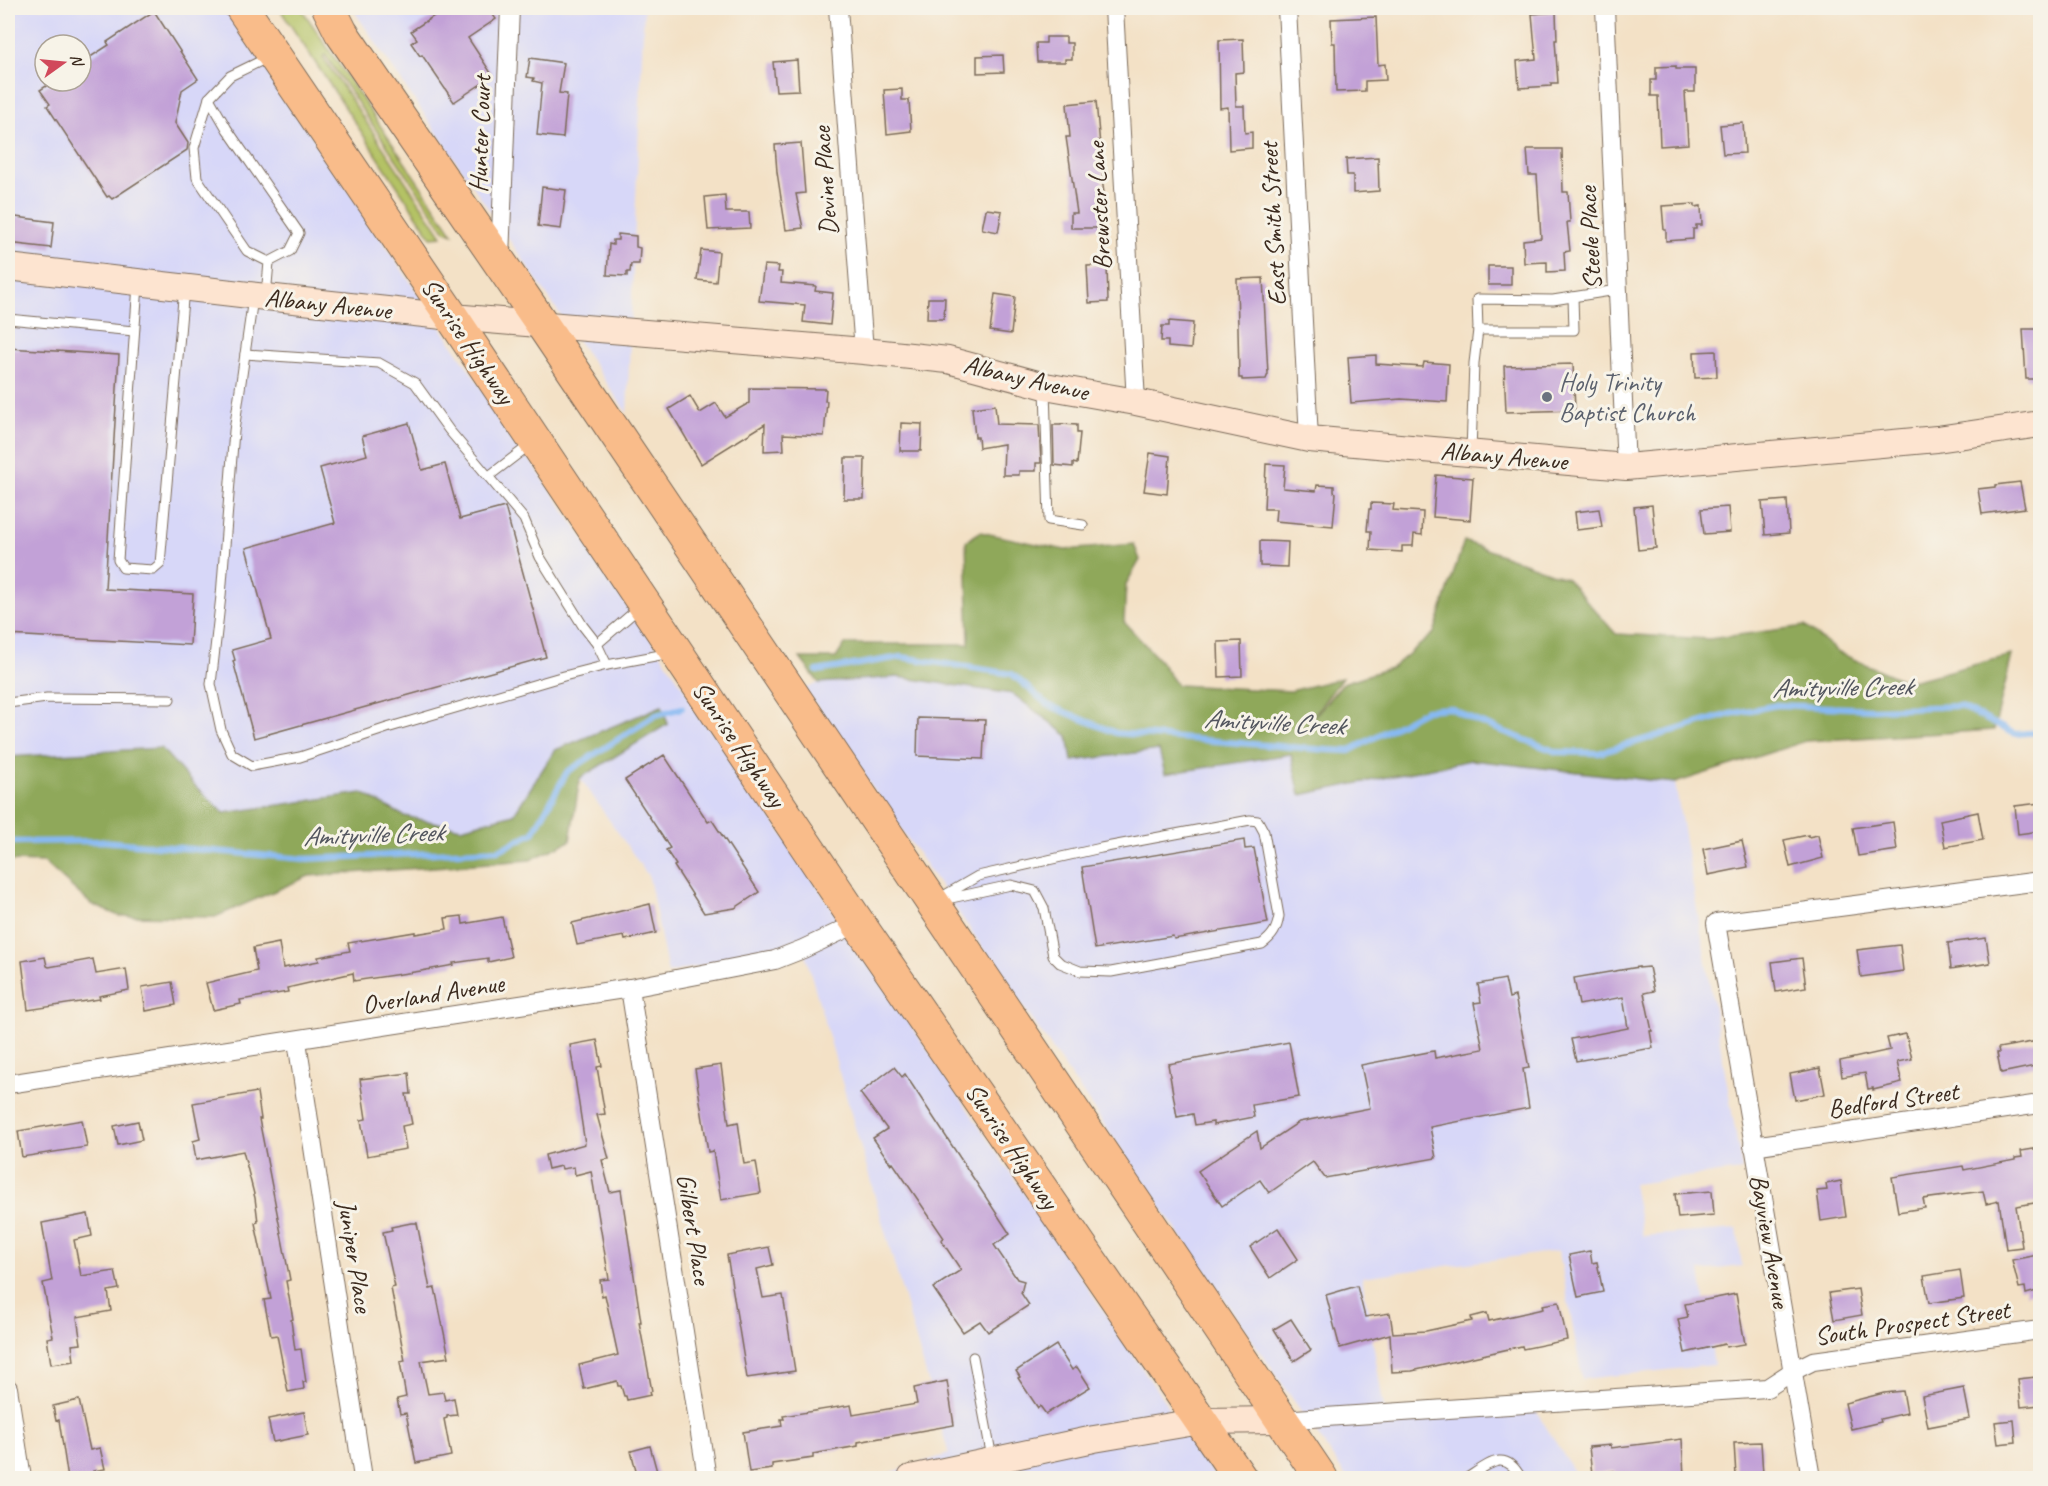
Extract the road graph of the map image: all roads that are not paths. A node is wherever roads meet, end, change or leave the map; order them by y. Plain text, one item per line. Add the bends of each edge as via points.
1 (242, 8) edge
2 (329, 8) edge
3 (510, 8) edge
4 (838, 8) edge
5 (1114, 8) edge
6 (1287, 8) edge
7 (1605, 8) edge
8 (274, 55) junction
9 (209, 98) junction
10 (269, 262) junction
11 (500, 263) junction
12 (8, 267) edge
13 (138, 282) junction
14 (184, 288) junction
15 (1617, 290) junction
16 (260, 297) junction
17 (1573, 297) junction
18 (452, 317) junction
19 (8, 318) edge
20 (542, 324) junction
21 (1478, 330) junction
22 (135, 331) junction
23 (864, 351) junction
24 (245, 354) junction
25 (1045, 386) junction
26 (1136, 402) junction
27 (2040, 424) edge
28 (1309, 439) junction
29 (535, 441) junction
30 (1471, 453) junction
31 (1626, 467) junction
32 (489, 476) junction
33 (1083, 525) dead end
34 (644, 603) junction
35 (597, 644) junction
36 (677, 652) junction
37 (607, 665) junction
38 (170, 699) dead end
39 (8, 703) edge
40 (2040, 881) edge
41 (933, 902) junction
42 (858, 922) junction
43 (630, 988) junction
44 (297, 1041) junction
45 (8, 1084) edge
46 (2040, 1104) edge
47 (1753, 1146) junction
48 (2040, 1330) edge
49 (973, 1357) dead end
50 (1793, 1371) junction
51 (8, 1388) edge
52 (1280, 1420) junction
53 (1201, 1421) junction
54 (992, 1461) junction
55 (22, 1479) edge
56 (363, 1479) edge
57 (707, 1479) edge
58 (911, 1479) edge
59 (1240, 1479) edge
60 (1321, 1479) edge
61 (1467, 1479) edge
62 (1521, 1479) edge
63 (1811, 1479) edge

1 - 8 highway, Sunrise Highway
2 - 11 highway via 341,32
3 - 11 street, Hunter Court
4 - 23 street, Devine Place
5 - 26 street, Brewster Lane
6 - 28 street, East Smith Street
7 - 15 street, Steele Place
8 - 9 lane via 230,76
8 - 18 highway, Sunrise Highway
9 - 10 lane via 194,148 197,178 247,251
9 - 10 lane via 299,233 290,251
10 - 16 lane
11 - 20 highway
12 - 13 street, Albany Avenue
13 - 14 street, Albany Avenue
13 - 22 lane
14 - 16 street, Albany Avenue
14 - 22 lane via 160,564 153,570 123,568 118,560
15 - 17 lane
15 - 31 street, Steele Place
16 - 18 street, Albany Avenue
16 - 24 lane
17 - 21 lane via 1477,299
17 - 21 lane via 1574,330
18 - 20 street, Albany Avenue
18 - 29 highway, Sunrise Highway
19 - 22 lane
20 - 23 street, Albany Avenue
20 - 41 highway
21 - 30 lane
23 - 25 street, Albany Avenue via 948,360
24 - 32 lane via 379,363 415,382
24 - 37 lane via 234,431 211,684 221,730 232,754 252,766 300,757 472,702
25 - 26 street, Albany Avenue
25 - 33 lane via 1048,520
26 - 28 street, Albany Avenue
27 - 31 street, Albany Avenue via 1937,439
28 - 30 street, Albany Avenue
29 - 32 lane
29 - 34 highway, Sunrise Highway
30 - 31 street, Albany Avenue
32 - 35 lane via 524,519 540,557
34 - 35 lane
34 - 36 highway, Sunrise Highway
35 - 37 lane
36 - 37 lane
36 - 42 highway, Sunrise Highway
38 - 39 lane via 47,698
40 - 47 street, Bayview Avenue via 1716,922
41 - 41 lane via 1011,885 1035,891 1044,908 1053,956 1080,971 1111,972 1262,944 1278,927 1279,916 1264,832 1258,821 1250,820 978,876
41 - 52 highway
42 - 43 street, Overland Avenue via 775,960
42 - 53 highway, Sunrise Highway
43 - 44 street, Overland Avenue
43 - 57 street, Gilbert Place
44 - 45 street, Overland Avenue
44 - 56 street, Juniper Place
46 - 47 street, Bedford Street
47 - 50 street, Bayview Avenue
48 - 50 street, South Prospect Street via 1813,1361
49 - 54 lane
50 - 52 street via 1767,1388
50 - 63 street, Bayview Avenue
51 - 55 street
52 - 53 street
52 - 60 highway
53 - 54 street
53 - 59 highway, Sunrise Highway
54 - 58 street
61 - 62 lane via 1494,1461 1506,1461 1515,1467

